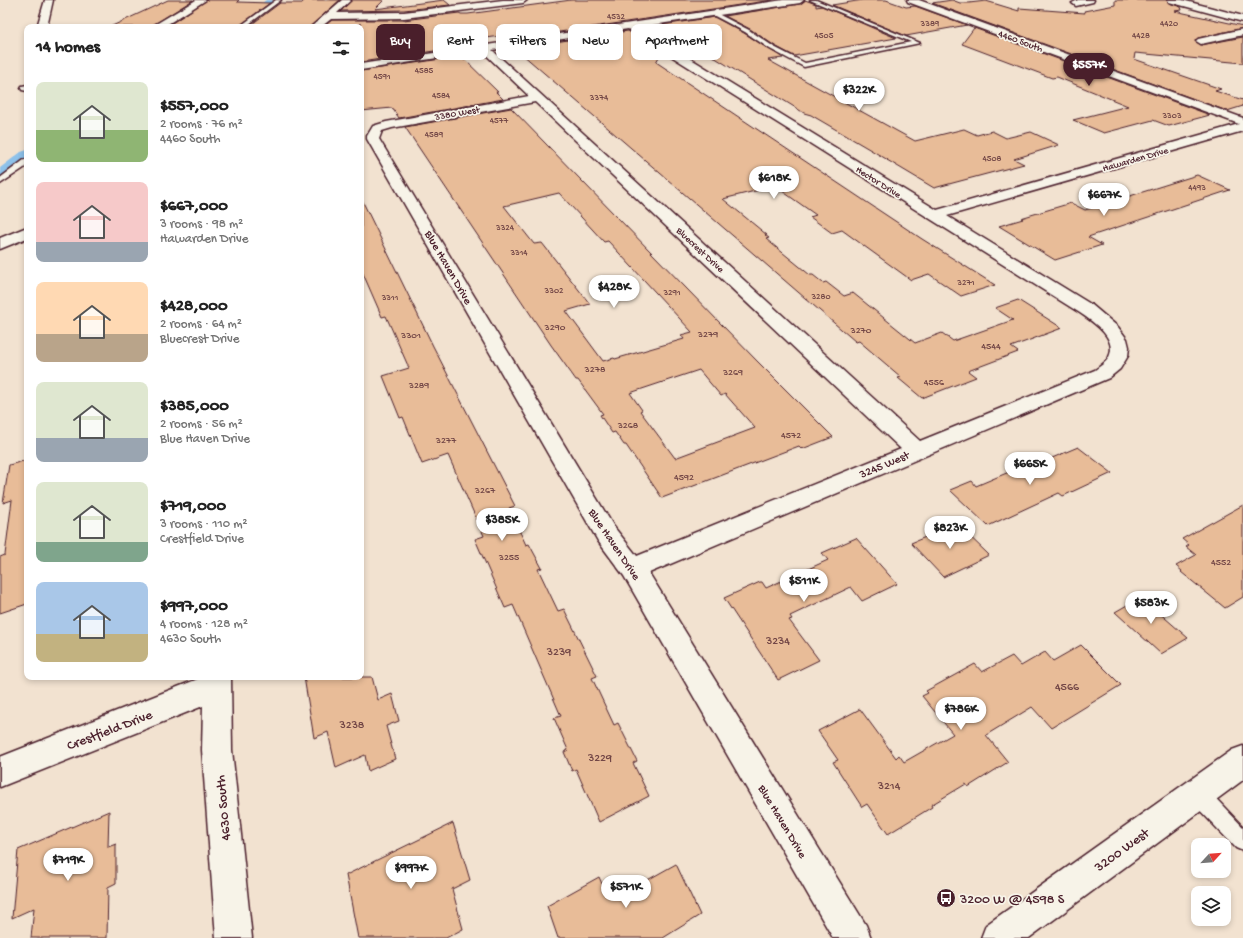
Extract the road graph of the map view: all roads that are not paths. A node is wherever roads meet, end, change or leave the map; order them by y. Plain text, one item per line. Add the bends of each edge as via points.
1 (49, 0) edge
2 (202, 0) edge
3 (279, 0) edge
4 (347, 0) edge
5 (523, 0) edge
6 (800, 0) edge
7 (812, 0) edge
8 (911, 0) edge
9 (1090, 0) edge
10 (1172, 0) edge
11 (777, 2) edge
12 (476, 3) edge
13 (1076, 3) dead end
14 (712, 13) junction
15 (328, 16) junction
16 (1243, 20) edge
17 (43, 24) edge
18 (161, 24) edge
19 (246, 24) edge
20 (319, 24) edge
21 (630, 26) junction
22 (1243, 32) edge
23 (1201, 41) dead end
24 (488, 47) edge
25 (488, 52) edge
26 (433, 56) edge
27 (364, 67) edge
28 (538, 98) junction
29 (1243, 122) edge
30 (1243, 127) edge
31 (377, 129) joint
32 (24, 164) edge
33 (0, 182) edge
34 (935, 215) junction
35 (24, 233) edge
36 (0, 244) edge
37 (1120, 344) joint
38 (917, 451) junction
39 (633, 569) junction
40 (217, 682) edge
41 (1243, 761) edge
42 (0, 772) edge
43 (1197, 793) junction
44 (1243, 840) edge
45 (234, 938) edge
46 (853, 938) edge
47 (999, 938) edge

1 - 17 street
2 - 18 street
3 - 19 lane
4 - 15 street
5 - 12 street
6 - 11 street
7 - 14 lane via 917,44 804,65
8 - 29 street, 4460 South
9 - 13 street
10 - 16 street
11 - 14 street
12 - 15 street via 399,16
14 - 21 street
15 - 20 street
21 - 24 street
21 - 34 street, Hector Drive
22 - 23 street
25 - 28 street, Bluecrest Drive
26 - 27 street
28 - 31 street, 3380 West via 397,123
28 - 38 street, Bluecrest Drive
30 - 34 street, Hawarden Drive
31 - 39 street, Blue Haven Drive via 373,136 377,146 606,534
32 - 33 lane
34 - 37 street, Hector Drive via 1095,315 1112,329
35 - 36 street
37 - 38 street, 3245 West via 1119,357 1102,374
38 - 39 street, 3245 West
39 - 46 street, Blue Haven Drive
40 - 42 street, Crestfield Drive
40 - 45 street, 4630 South via 217,750
41 - 43 street, 3200 West
43 - 44 lane
43 - 47 street, 3200 West

